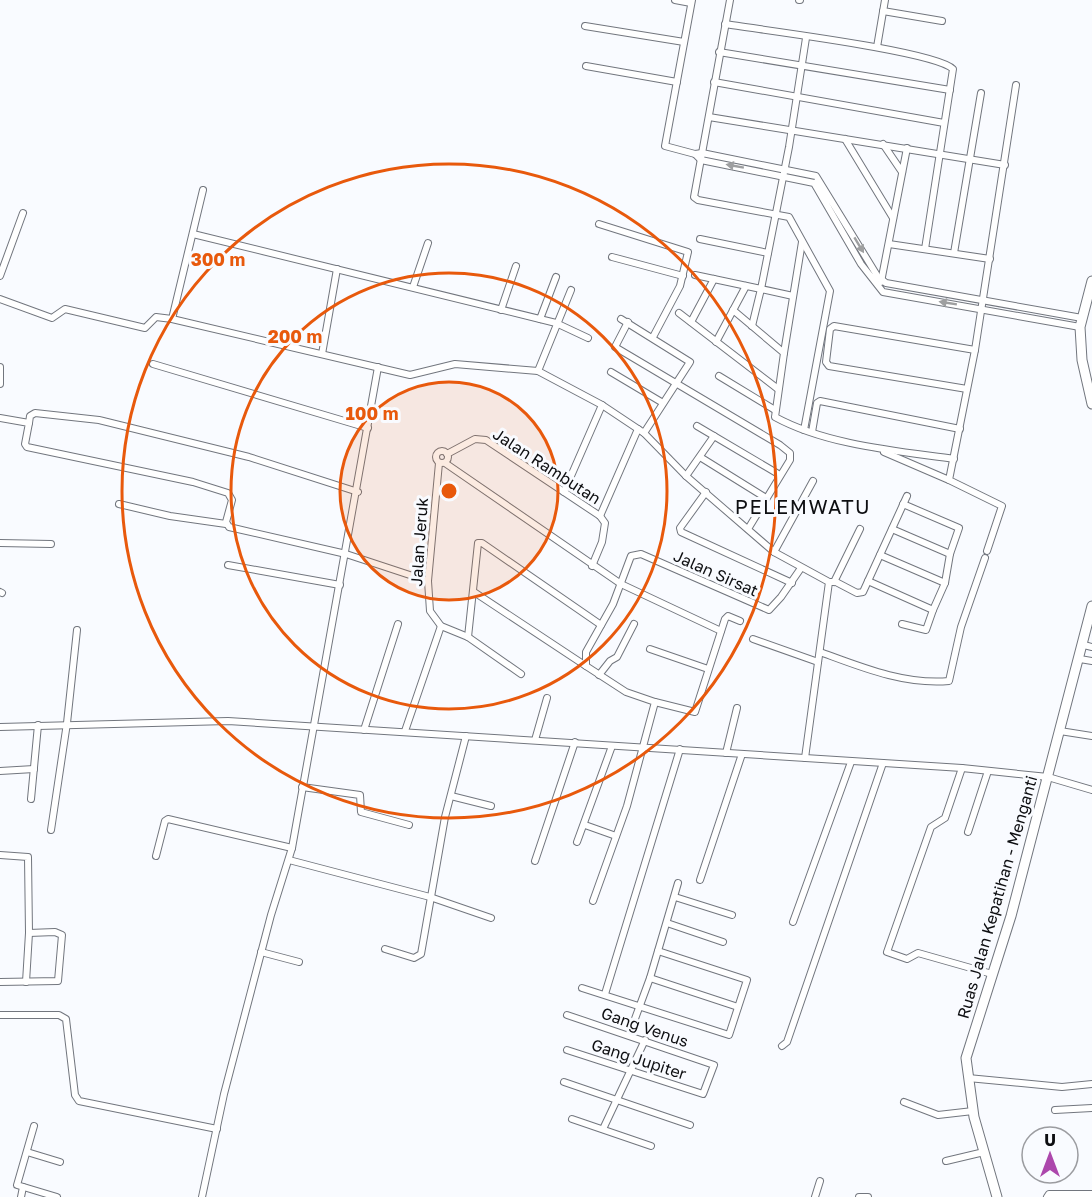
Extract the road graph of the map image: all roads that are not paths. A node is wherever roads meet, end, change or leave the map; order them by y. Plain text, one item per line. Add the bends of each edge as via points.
1 (675, 0) edge
2 (730, 0) edge
3 (885, 0) edge
4 (692, 2) edge
5 (883, 11) junction
6 (942, 21) dead end
7 (725, 24) junction
8 (585, 26) dead end
9 (806, 38) junction
10 (684, 42) junction
11 (877, 47) junction
12 (719, 51) junction
13 (586, 66) dead end
14 (803, 66) junction
15 (677, 82) junction
16 (714, 82) junction
17 (1016, 85) dead end
18 (950, 90) junction
19 (981, 93) dead end
20 (797, 98) junction
21 (709, 117) junction
22 (944, 123) junction
23 (792, 130) junction
24 (845, 139) junction
25 (884, 144) junction
26 (907, 148) junction
27 (695, 154) junction
28 (940, 154) junction
29 (969, 159) junction
30 (701, 160) junction
31 (1005, 165) junction
32 (785, 167) junction
33 (902, 172) junction
34 (784, 175) junction
35 (203, 190) dead end
36 (23, 213) dead end
37 (775, 215) junction
38 (894, 219) junction
39 (599, 224) dead end
40 (193, 234) junction
41 (700, 239) dead end
42 (802, 242) junction
43 (428, 243) dead end
44 (889, 244) junction
45 (925, 249) junction
46 (768, 253) junction
47 (954, 253) junction
48 (612, 257) dead end
49 (3, 258) edge
50 (990, 259) junction
51 (516, 266) dead end
52 (337, 269) junction
53 (695, 275) dead end
54 (0, 276) edge
55 (683, 276) junction
56 (555, 277) dead end
57 (714, 279) junction
58 (882, 281) junction
59 (1092, 281) edge
60 (746, 286) junction
61 (413, 287) junction
62 (879, 288) junction
63 (761, 289) junction
64 (571, 290) dead end
65 (793, 296) junction
66 (0, 299) edge
67 (983, 301) junction
68 (981, 309) junction
69 (501, 310) junction
70 (733, 310) junction
71 (679, 313) dead end
72 (172, 319) junction
73 (540, 319) junction
74 (621, 319) dead end
75 (628, 322) junction
76 (692, 322) junction
77 (1081, 322) junction
78 (556, 323) junction
79 (752, 326) junction
80 (588, 338) dead end
81 (653, 338) junction
82 (716, 342) junction
83 (975, 350) junction
84 (784, 352) junction
85 (322, 354) junction
86 (153, 364) dead end
87 (0, 367) edge
88 (378, 367) junction
89 (538, 371) junction
90 (611, 372) dead end
91 (719, 376) dead end
92 (676, 383) junction
93 (0, 384) edge
94 (778, 389) junction
95 (967, 390) junction
96 (663, 403) junction
97 (1092, 404) edge
98 (602, 405) junction
99 (775, 410) junction
100 (0, 418) edge
101 (29, 423) junction
102 (697, 426) dead end
103 (368, 428) junction
104 (960, 429) junction
105 (804, 430) junction
106 (641, 431) junction
107 (812, 432) junction
108 (714, 436) junction
109 (875, 448) junction
110 (447, 454) junction
111 (700, 457) junction
112 (954, 459) junction
113 (442, 463) junction
114 (780, 475) junction
115 (686, 476) junction
116 (950, 480) junction
117 (813, 481) dead end
118 (357, 492) junction
119 (564, 492) junction
120 (706, 492) junction
121 (907, 496) dead end
122 (766, 498) junction
123 (119, 504) dead end
124 (903, 504) junction
125 (600, 516) junction
126 (226, 524) junction
127 (748, 529) junction
128 (860, 529) dead end
129 (892, 529) junction
130 (0, 543) edge
131 (51, 544) dead end
132 (774, 552) junction
133 (346, 554) junction
134 (880, 555) junction
135 (950, 555) junction
136 (228, 565) dead end
137 (592, 566) junction
138 (801, 568) junction
139 (428, 581) junction
140 (868, 581) junction
141 (831, 582) junction
142 (792, 583) junction
143 (945, 583) junction
144 (621, 584) junction
145 (340, 585) junction
146 (474, 592) junction
147 (1092, 606) edge
148 (933, 610) junction
149 (740, 621) dead end
150 (398, 624) dead end
151 (634, 624) dead end
152 (902, 624) dead end
153 (601, 625) junction
154 (441, 626) junction
155 (77, 630) dead end
156 (721, 632) junction
157 (468, 637) junction
158 (753, 639) dead end
159 (1088, 646) edge
160 (650, 649) dead end
161 (820, 652) junction
162 (1080, 659) junction
163 (818, 662) junction
164 (1092, 662) edge
165 (586, 666) junction
166 (708, 669) junction
167 (521, 674) dead end
168 (599, 675) junction
169 (548, 698) dead end
170 (656, 702) junction
171 (737, 708) dead end
172 (67, 723) junction
173 (38, 725) junction
174 (312, 726) junction
175 (0, 727) edge
176 (364, 730) junction
177 (405, 731) junction
178 (1060, 731) junction
179 (466, 736) junction
180 (1092, 736) edge
181 (535, 740) junction
182 (575, 742) junction
183 (612, 746) junction
184 (642, 746) junction
185 (680, 749) junction
186 (726, 753) junction
187 (742, 754) junction
188 (805, 758) junction
189 (851, 762) junction
190 (883, 763) junction
191 (962, 768) junction
192 (34, 769) junction
193 (0, 771) edge
194 (988, 771) junction
195 (1048, 777) junction
196 (302, 787) junction
197 (1092, 790) edge
198 (451, 796) junction
199 (31, 800) dead end
200 (491, 806) dead end
201 (409, 825) dead end
202 (585, 825) junction
203 (51, 830) dead end
204 (968, 832) dead end
205 (616, 837) junction
206 (578, 842) dead end
207 (292, 848) junction
208 (0, 855) edge
209 (156, 856) dead end
210 (289, 860) junction
211 (535, 861) dead end
212 (700, 880) dead end
213 (678, 883) dead end
214 (430, 897) junction
215 (675, 897) junction
216 (593, 901) dead end
217 (732, 915) dead end
218 (491, 918) dead end
219 (793, 922) dead end
220 (667, 923) junction
221 (29, 933) junction
222 (723, 942) dead end
223 (385, 949) dead end
224 (658, 951) junction
225 (261, 952) junction
226 (299, 962) dead end
227 (992, 974) junction
228 (650, 978) junction
229 (0, 982) edge
230 (26, 982) junction
231 (582, 988) dead end
232 (605, 994) junction
233 (639, 1004) junction
234 (738, 1007) junction
235 (0, 1015) edge
236 (567, 1015) dead end
237 (629, 1035) junction
238 (645, 1040) junction
239 (782, 1046) dead end
240 (567, 1050) dead end
241 (632, 1070) junction
242 (968, 1078) junction
243 (564, 1082) dead end
244 (1092, 1084) edge
245 (703, 1094) joint
246 (618, 1101) junction
247 (904, 1102) dead end
248 (1092, 1108) edge
249 (1055, 1110) dead end
250 (973, 1111) junction
251 (572, 1119) dead end
252 (690, 1125) dead end
253 (34, 1126) dead end
254 (217, 1129) junction
255 (603, 1129) junction
256 (651, 1146) dead end
257 (27, 1152) junction
258 (984, 1152) junction
259 (946, 1161) dead end
260 (60, 1162) dead end
261 (820, 1181) dead end
262 (23, 1187) junction
263 (1092, 1194) edge
264 (21, 1197) edge
265 (57, 1197) edge
266 (202, 1197) edge
267 (815, 1197) edge
268 (859, 1197) edge
269 (868, 1197) edge
270 (997, 1197) edge
271 (1047, 1197) edge

1 - 4 street
2 - 7 street
3 - 5 street
4 - 10 street
5 - 6 street
5 - 11 street
7 - 9 street
7 - 12 street
8 - 10 street
9 - 11 street
9 - 14 street
10 - 15 street
11 - 18 street via 949,65 953,72
12 - 14 street
12 - 16 street
13 - 15 street
14 - 18 street
14 - 20 street
15 - 27 street via 665,146
16 - 20 street
16 - 21 street
17 - 31 street
18 - 22 street
19 - 29 street
20 - 22 street
20 - 23 street
21 - 23 street
21 - 27 street
22 - 28 street
23 - 24 street
23 - 32 street
24 - 25 street
24 - 38 street
25 - 26 street
25 - 33 street
26 - 28 street
26 - 33 street
27 - 30 street
27 - 32 street
28 - 29 street
28 - 45 street
29 - 31 street
29 - 47 street
34 -> 30 street
30 - 37 street via 695,199
31 - 50 street
32 - 34 street
32 -> 58 street via 819,178
33 - 38 street
34 - 37 street
34 - 62 street via 814,183
35 - 40 street
36 - 49 street
37 - 42 street via 789,217
37 - 46 street
38 - 44 street
39 - 55 street via 686,249
40 - 52 street
40 - 72 street
41 - 46 street
42 - 65 street
42 - 105 street via 830,291
43 - 61 street
44 - 45 street
44 - 58 street
45 - 47 street
46 - 63 street
47 - 50 street
48 - 55 street
49 - 54 street
50 - 67 street
51 - 69 street
52 - 61 street
52 - 85 street
53 - 57 street
55 - 81 street
56 - 73 street
57 - 60 street
57 - 76 street
58 - 62 street
58 - 67 street
59 - 77 main road
60 - 63 street
60 - 70 street
61 - 69 street
68 -> 62 street
63 - 65 street
63 - 79 street
64 - 78 street
65 - 84 street
66 - 72 street via 52,318 65,309 145,328 156,317
67 - 68 street
67 - 77 street
68 - 77 street
68 - 83 street
69 - 73 street
70 - 79 street
70 - 82 street
71 - 76 street
72 - 85 street
73 - 78 street
74 - 75 street
75 - 81 street
75 - 92 street via 615,347
76 - 82 street
77 - 97 main road via 1082,360
78 - 80 street
78 - 89 street
79 - 84 street
81 - 92 street via 689,360
82 - 94 street
83 - 95 street
83 - 95 street via 834,326 830,329 826,362 829,366
84 - 94 street
85 - 88 street
86 - 103 street
87 - 93 street
88 - 89 street via 410,375 455,364
88 - 103 street
89 - 98 street
90 - 96 street
91 - 99 street
92 - 96 street
92 - 114 street via 787,450 791,456
94 - 99 street
95 - 104 street
96 - 106 street
98 - 106 street
98 - 119 street
99 - 105 street via 777,418
100 - 101 street
101 - 118 street via 35,412 99,420 249,457
101 - 126 street via 27,447 228,493 232,500
102 - 108 street
103 - 118 street
104 - 107 street via 820,401
104 - 112 street
105 - 107 street
106 - 115 street
106 - 125 street
107 - 109 street
108 - 111 street
108 - 114 street
109 - 112 street
109 - 116 street
110 - 113 street, Jalan Jeruk
110 - 113 street via 442,450 437,453
110 - 119 street, Jalan Rambutan via 475,439 486,440
111 - 115 street
111 - 122 street
112 - 116 street
113 - 137 street
113 - 139 street, Jalan Jeruk
114 - 122 street
115 - 120 street
116 - 161 street via 1002,506 961,627 949,681 914,680 878,672
117 - 132 street
118 - 133 street
119 - 125 street, Jalan Rambutan
120 - 127 street
120 - 142 street via 681,532
121 - 124 street
122 - 127 street
123 - 126 street
124 - 129 street
124 - 135 street via 959,528
125 - 137 street via 605,523 602,542
126 - 133 street
127 - 132 street
128 - 141 street
129 - 134 street
129 - 135 street
130 - 131 street
132 - 138 street
133 - 139 street
133 - 145 street
134 - 140 street
134 - 143 street
135 - 143 street
136 - 145 street
137 - 144 street
138 - 141 street
138 - 142 street, Jalan Sirsat
139 - 154 street, Jalan Jeruk via 430,611
140 - 141 street via 859,594
140 - 148 street
141 - 161 street
142 - 144 street, Jalan Sirsat via 769,610 638,553 631,556
143 - 148 street
144 - 153 street
144 - 156 street
145 - 174 street
146 - 153 street via 476,546 482,543
146 - 157 street
146 - 165 street
147 - 159 main road, Ruas Jalan Kepatihan - Menganti
148 - 152 street via 926,630
149 - 156 street via 726,617
150 - 176 street
151 - 168 street via 618,655
153 - 165 street via 586,652
154 - 157 street
154 - 177 street
155 - 172 street
156 - 166 street
157 - 167 street
158 - 163 street
159 - 162 main road, Ruas Jalan Kepatihan - Menganti
160 - 166 street
161 - 163 street
162 - 164 street
162 - 178 main road, Ruas Jalan Kepatihan - Menganti
163 - 188 street
165 - 168 street
166 - 170 street via 695,712
168 - 170 street via 626,692
169 - 181 street
170 - 184 street
171 - 186 street
172 - 173 street
172 - 174 street via 228,721
172 - 203 street
173 - 175 street
173 - 192 street
174 - 176 street
174 - 196 street
176 - 177 street
177 - 179 street
178 - 180 street
178 - 195 main road, Ruas Jalan Kepatihan - Menganti
179 - 181 street
179 - 198 street
181 - 182 street
182 - 183 street
182 - 211 street
183 - 184 street
183 - 202 street
184 - 185 street
184 - 205 street
185 - 186 street
185 - 232 street
186 - 187 street
187 - 188 street
187 - 212 street
188 - 189 street
189 - 190 street
189 - 219 street
190 - 191 street
190 - 239 street via 788,1042
191 - 194 street
191 - 227 street via 945,818 931,827 887,952 908,959 918,953
192 - 193 street
192 - 199 street
194 - 195 street
194 - 204 street
195 - 197 street
195 - 227 main road, Ruas Jalan Kepatihan - Menganti
196 - 201 street via 360,795 361,812
196 - 207 street
198 - 200 street
198 - 214 street
202 - 205 street
202 - 206 street
205 - 216 street
207 - 209 street via 168,819
207 - 210 street
208 - 221 street via 28,857
210 - 214 street
210 - 225 street
213 - 215 street
214 - 218 street
214 - 223 street via 420,956 414,958
215 - 217 street
215 - 220 street
220 - 222 street
220 - 224 street
221 - 230 street
221 - 230 street via 62,935 58,981
224 - 228 street
224 - 234 street via 747,980
225 - 226 street
225 - 254 street
227 - 242 main road, Ruas Jalan Kepatihan - Menganti via 968,1049
228 - 233 street
228 - 234 street
229 - 230 street
231 - 232 street
232 - 233 street
233 - 234 street via 729,1035
233 - 237 street
235 - 254 street via 59,1015 66,1019 75,1095 79,1101
236 - 237 street, Gang Venus
237 - 238 street, Gang Venus
238 - 241 street
238 - 245 street, Gang Venus via 714,1065
240 - 241 street, Gang Jupiter
241 - 245 street, Gang Jupiter
241 - 246 street
242 - 244 street via 1062,1088
242 - 250 main road, Ruas Jalan Kepatihan - Menganti
243 - 246 street
246 - 252 street
246 - 255 street
247 - 250 street via 938,1115
248 - 249 street
250 - 258 main road, Ruas Jalan Kepatihan - Menganti
251 - 255 street
253 - 257 street
254 - 266 street
255 - 256 street
257 - 260 street
257 - 262 street via 17,1185
258 - 259 street
258 - 270 main road, Ruas Jalan Kepatihan - Menganti
261 - 267 street
262 - 264 street
262 - 265 street
263 - 271 street
268 - 269 street

